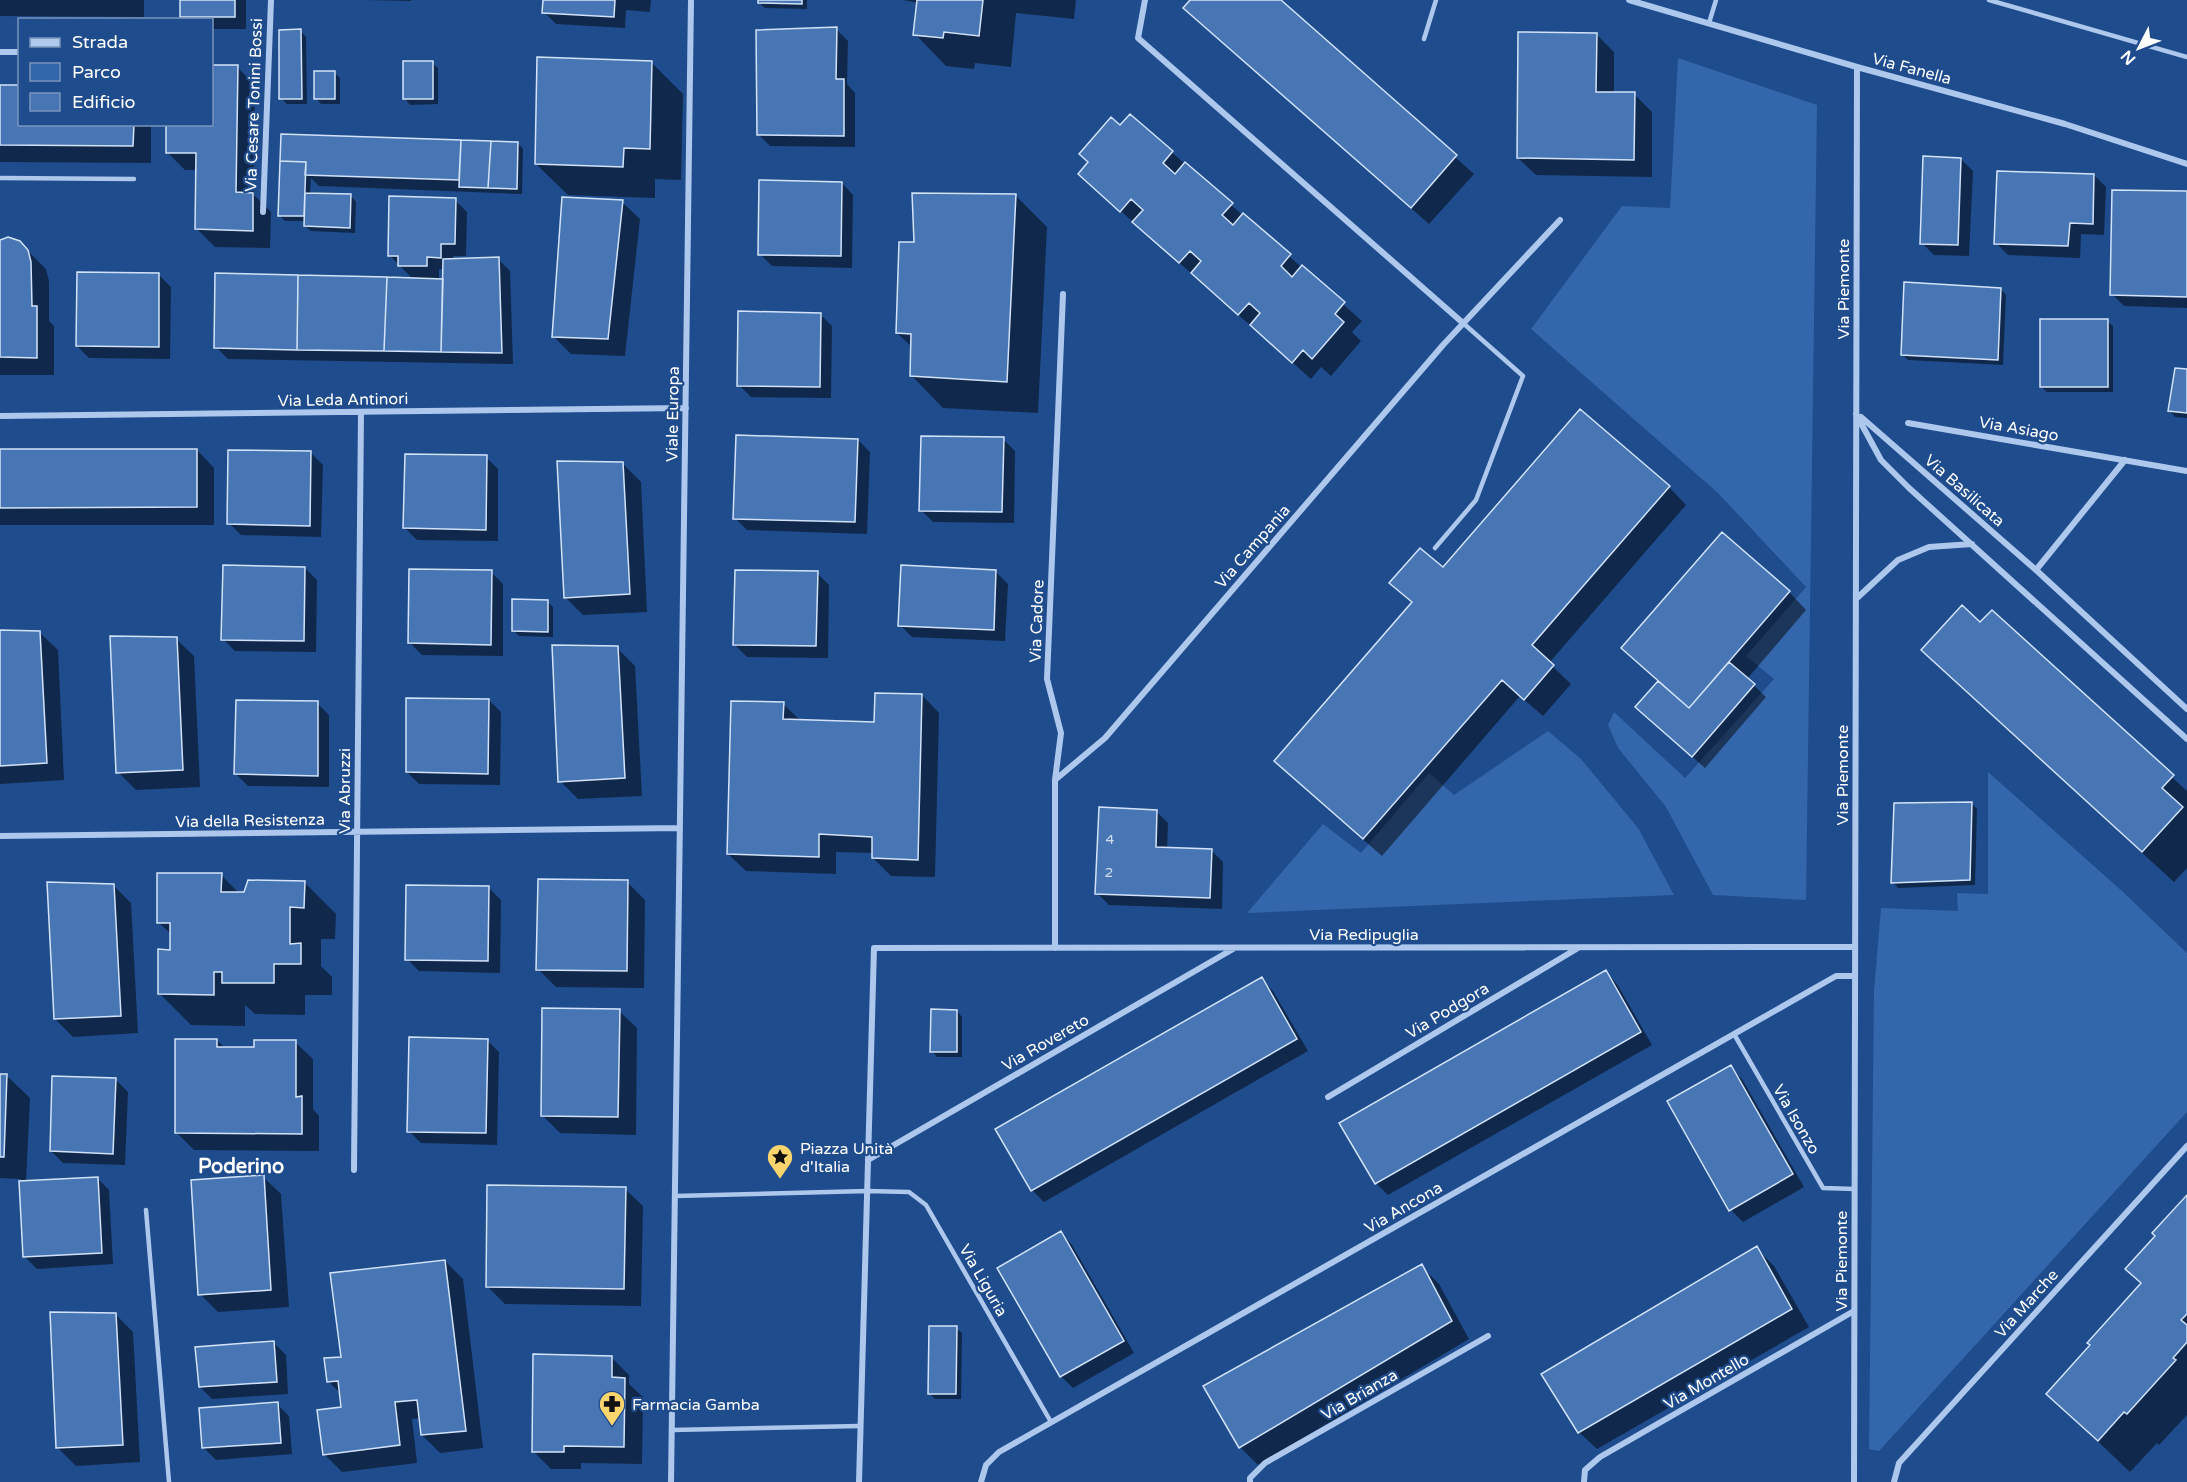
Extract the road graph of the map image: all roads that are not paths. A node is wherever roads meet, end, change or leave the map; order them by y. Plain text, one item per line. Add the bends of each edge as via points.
1 (271, 0) edge
2 (691, 0) edge
3 (1145, 0) edge
4 (1436, 0) edge
5 (1629, 0) edge
6 (1716, 0) edge
7 (1989, 0) edge
8 (1709, 23) junction
9 (1424, 39) dead end
10 (0, 52) edge
11 (18, 52) edge
12 (2187, 57) edge
13 (1857, 67) junction
14 (2187, 164) edge
15 (0, 178) edge
16 (134, 179) dead end
17 (263, 212) dead end
18 (1560, 220) dead end
19 (1063, 294) dead end
20 (1463, 324) junction
21 (686, 408) junction
22 (361, 412) junction
23 (1856, 413) junction
24 (0, 416) edge
25 (1908, 423) dead end
26 (2125, 460) junction
27 (2187, 471) edge
28 (1973, 544) junction
29 (1435, 548) dead end
30 (2036, 570) junction
31 (1856, 599) junction
32 (2187, 709) edge
33 (2187, 739) edge
34 (1055, 780) junction
35 (680, 828) junction
36 (357, 833) junction
37 (0, 836) edge
38 (1579, 947) junction
39 (1855, 947) junction
40 (1055, 948) junction
41 (1235, 948) junction
42 (1855, 976) junction
43 (1734, 1034) junction
44 (1328, 1097) dead end
45 (2187, 1146) edge
46 (868, 1160) junction
47 (354, 1170) dead end
48 (1855, 1189) junction
49 (867, 1191) junction
50 (675, 1196) junction
51 (146, 1210) dead end
52 (1854, 1311) junction
53 (1488, 1336) dead end
54 (1051, 1422) junction
55 (860, 1426) junction
56 (672, 1430) junction
57 (169, 1482) edge
58 (671, 1482) edge
59 (859, 1482) edge
60 (981, 1482) edge
61 (1250, 1482) edge
62 (1584, 1482) edge
63 (1854, 1482) edge
64 (1894, 1482) edge

1 - 17 street, Via Cesare Tonini Bossi
2 - 21 street, Viale Europa
3 - 20 street via 1138,38
4 - 9 lane
5 - 8 street, Via Fanella
6 - 8 lane
7 - 12 lane
8 - 13 street, Via Fanella
10 - 11 street
13 - 14 street, Via Fanella via 2065,124
13 - 23 street, Via Piemonte
15 - 16 lane
18 - 20 street, Via Campania
19 - 34 street, Via Cadore via 1047,679 1061,733
20 - 29 lane via 1524,376 1476,500
20 - 34 street, Via Campania via 1105,738
21 - 22 street, Via Leda Antinori
21 - 35 street, Viale Europa
22 - 24 street, Via Leda Antinori
22 - 36 street, Via Abruzzi
23 - 28 street, Via Basilicata via 1881,460
23 - 30 street, Via Basilicata
23 - 31 street, Via Piemonte
25 - 26 street, Via Asiago
26 - 27 street, Via Asiago
26 - 30 street
28 - 31 street via 1929,547 1898,560
28 - 33 street, Via Basilicata
30 - 32 street, Via Basilicata
31 - 39 street, Via Piemonte
34 - 40 street, Via Cadore
35 - 36 street, Via della Resistenza
35 - 50 street
36 - 37 street, Via della Resistenza
36 - 47 street, Via Abruzzi
38 - 39 street, Via Redipuglia
38 - 41 street, Via Redipuglia
38 - 44 street, Via Podgora
39 - 42 street, Via Piemonte
40 - 41 street, Via Redipuglia
40 - 46 street, Via Redipuglia via 874,948
41 - 46 street, Via Rovereto
42 - 43 street, Via Ancona via 1836,976
42 - 48 street, Via Piemonte
43 - 48 lane, Via Isonzo via 1823,1188
43 - 54 street, Via Ancona
45 - 64 street, Via Marche via 1899,1463
46 - 49 street
48 - 52 street, Via Piemonte
49 - 50 lane
49 - 54 lane, Via Liguria via 909,1192 926,1204
49 - 55 street
50 - 56 street
51 - 57 lane
52 - 62 street, Via Montello via 1600,1457 1585,1470
52 - 63 street, Via Piemonte
53 - 61 street, Via Brianza via 1265,1463
54 - 60 street, Via Ancona via 999,1452 986,1465
55 - 56 lane
55 - 59 street
56 - 58 street

